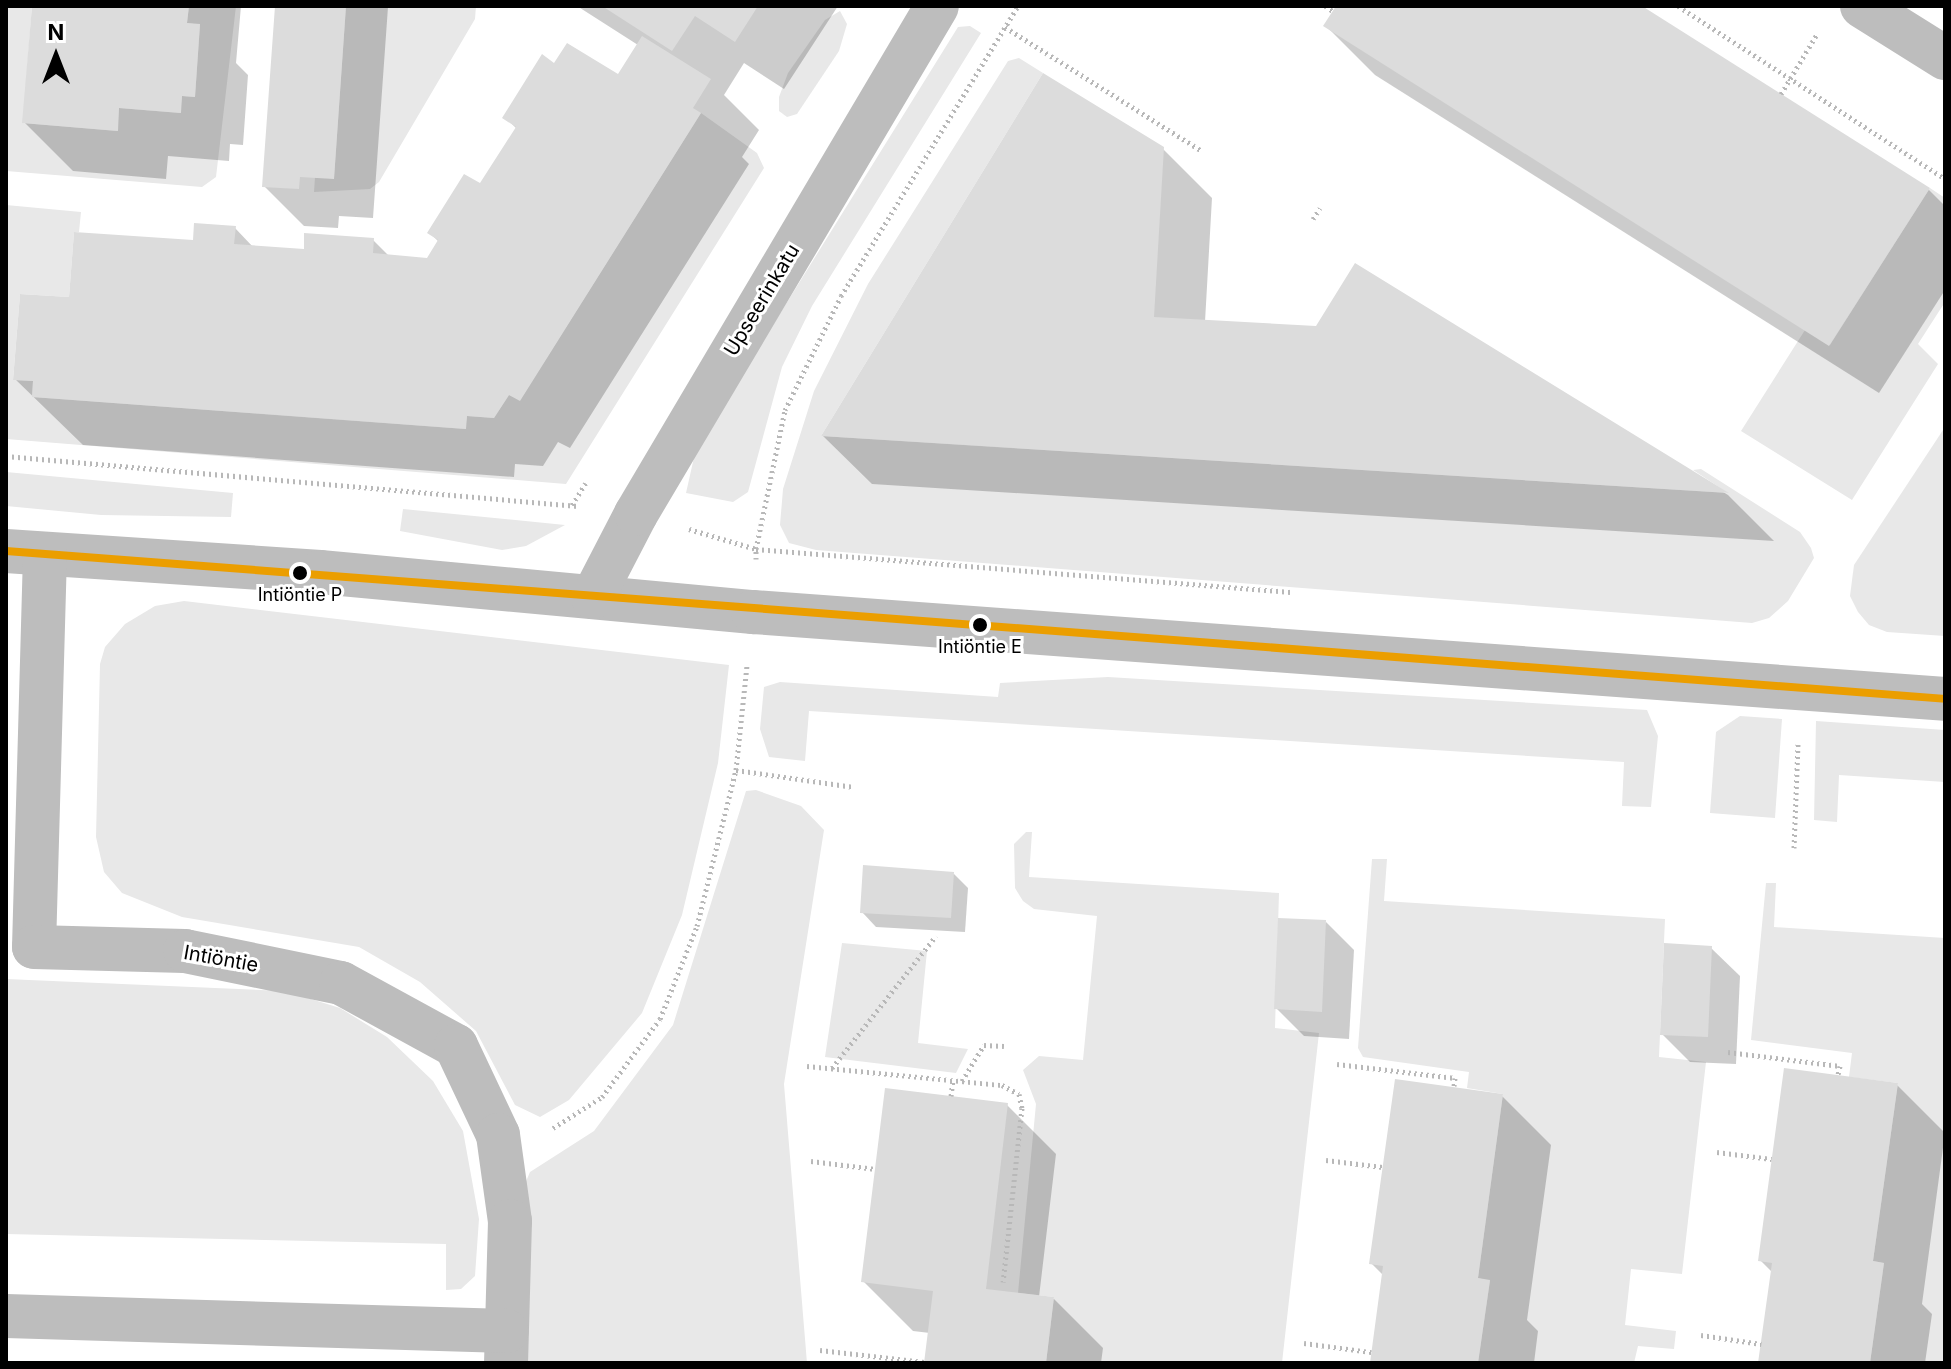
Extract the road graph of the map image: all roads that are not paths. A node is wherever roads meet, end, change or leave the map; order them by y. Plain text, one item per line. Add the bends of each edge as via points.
1 (937, 6) edge
2 (1862, 6) edge
3 (1945, 58) edge
4 (26, 553) edge
5 (593, 597) junction
6 (1945, 699) edge
7 (20, 948) edge
8 (6, 1316) edge
9 (506, 1347) edge

1 - 5 street, Upseerinkatu via 636,514
2 - 3 street
4 - 5 street
4 - 7 street, Intiöntie
5 - 6 street
7 - 9 street, Intiöntie via 185,951 341,983 456,1046 498,1135 510,1221
8 - 9 street

